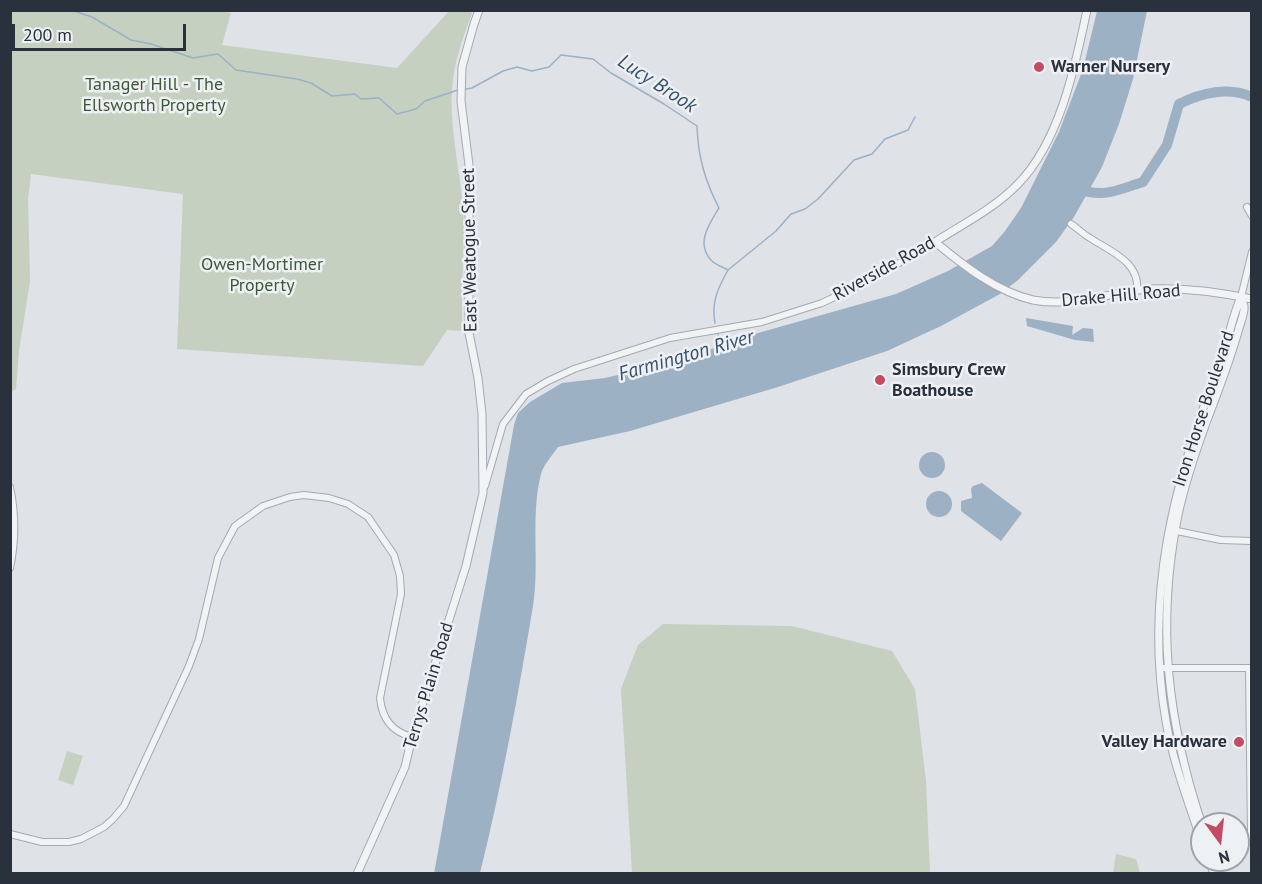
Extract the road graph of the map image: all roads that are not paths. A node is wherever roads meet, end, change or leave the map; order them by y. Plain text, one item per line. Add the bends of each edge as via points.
1 (479, 10) edge
2 (1087, 10) edge
3 (1247, 207) dead end
4 (1251, 216) edge
5 (1071, 224) dead end
6 (935, 242) junction
7 (1251, 252) edge
8 (1137, 290) junction
9 (1241, 297) junction
10 (1251, 299) edge
11 (10, 487) edge
12 (483, 493) junction
13 (1168, 530) junction
14 (1176, 531) junction
15 (1251, 541) edge
16 (10, 568) edge
17 (1164, 668) junction
18 (1250, 668) edge
19 (412, 737) junction
20 (1251, 762) edge
21 (1192, 812) edge
22 (1198, 812) edge
23 (10, 834) edge
24 (1251, 837) edge
25 (357, 873) edge

1 - 12 street, East Weatogue Street via 462,68 461,101 469,165 469,333 482,414
2 - 6 street, Riverside Road via 1063,103 1034,163 1001,199
3 - 4 street
5 - 8 street via 1127,262 1137,276
6 - 8 street, Drake Hill Road via 1007,291 1034,300 1060,302
6 - 12 street, Riverside Road via 822,303 762,322 670,338 548,381 526,394 503,424
7 - 9 street
8 - 9 street, Drake Hill Road via 1186,289
9 - 10 street, Drake Hill Road
9 - 13 street, Iron Horse Boulevard via 1183,466
9 - 14 street, Iron Horse Boulevard via 1244,307 1231,360 1192,462
11 - 16 street via 15,532
12 - 19 street, Terrys Plain Road via 466,566
13 - 14 street
13 - 17 street, Iron Horse Boulevard via 1159,609
14 - 15 street
14 - 17 street, Iron Horse Boulevard
17 - 18 street
17 - 21 street, Iron Horse Boulevard via 1166,722
17 - 22 street, Iron Horse Boulevard via 1178,743
18 - 20 street
19 - 23 street via 390,726 380,698 400,594 394,555 368,517 348,504 315,496 290,497 263,506 235,526 218,558 189,666 131,791 113,819 90,835 69,842 42,842
19 - 25 street, Terrys Plain Road via 405,767
20 - 24 street

